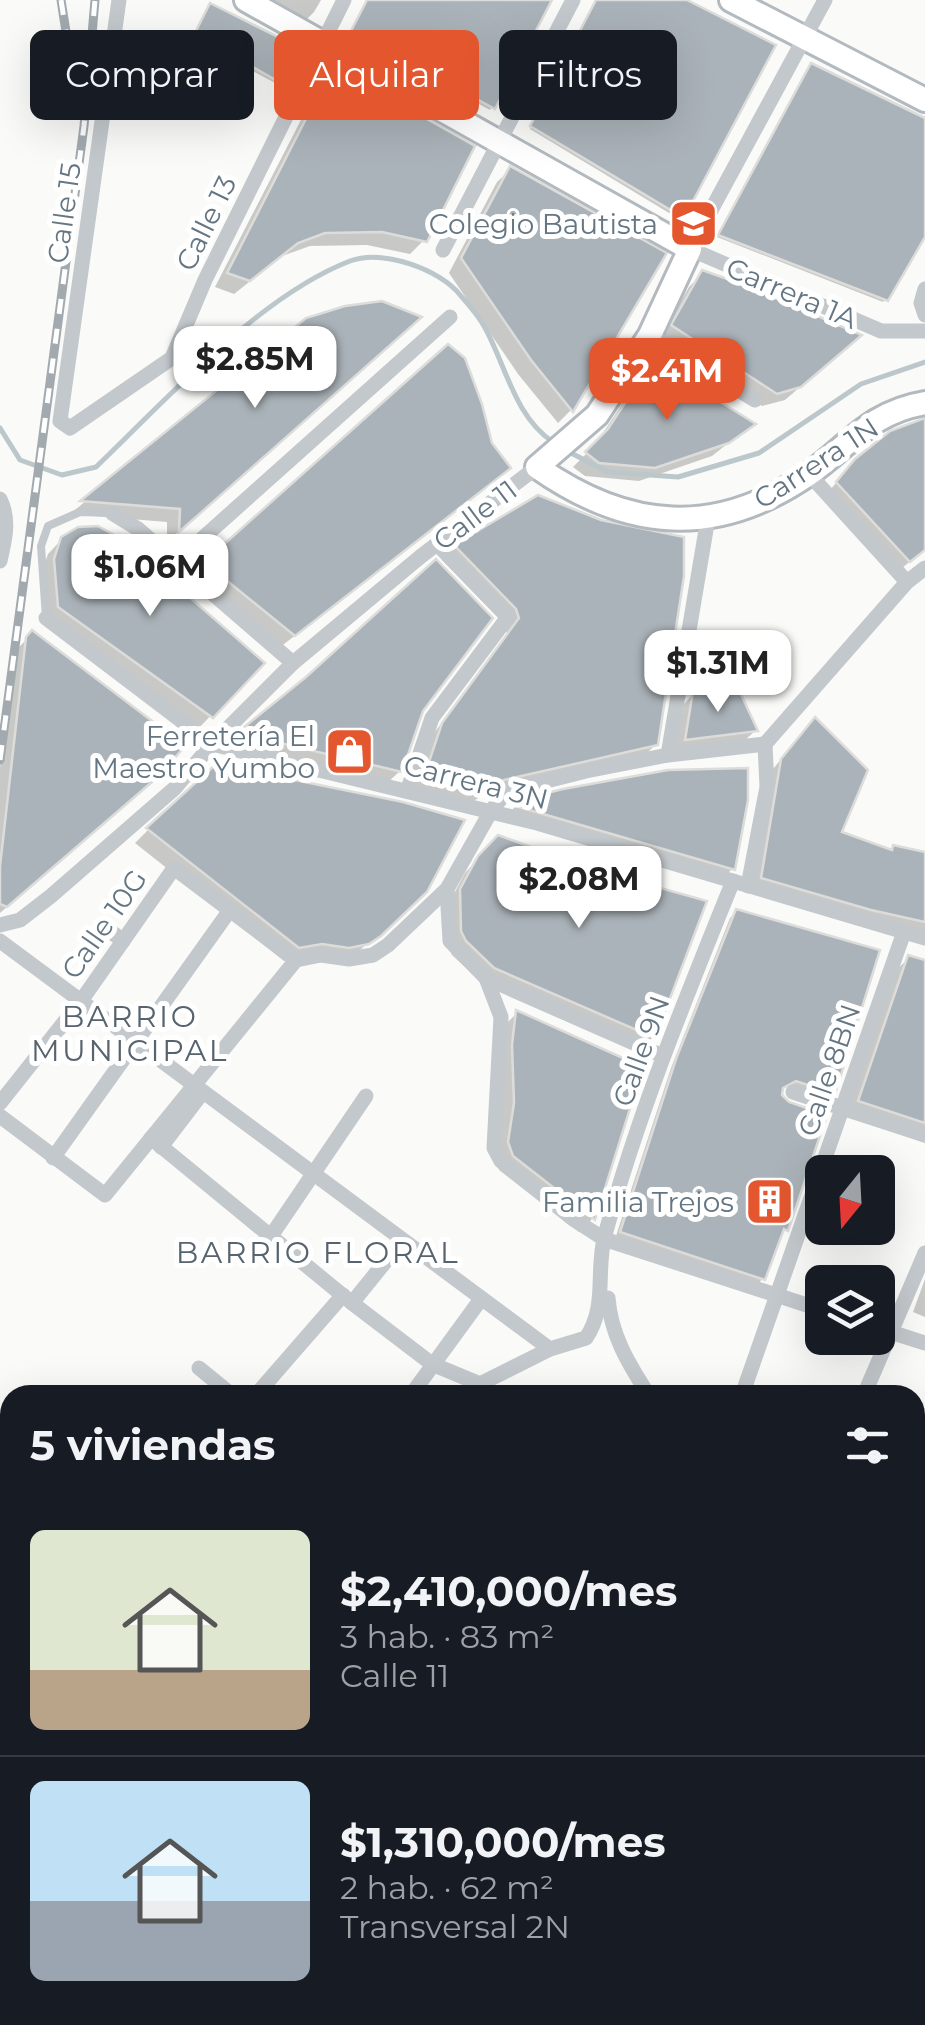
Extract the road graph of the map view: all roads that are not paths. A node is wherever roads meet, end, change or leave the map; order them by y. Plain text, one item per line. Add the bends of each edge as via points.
1 (119, 0) edge
2 (246, 0) edge
3 (344, 0) edge
4 (573, 0) edge
5 (731, 0) edge
6 (825, 0) edge
7 (299, 30) edge
8 (329, 30) edge
9 (805, 37) junction
10 (925, 100) edge
11 (284, 120) edge
12 (461, 120) edge
13 (499, 141) junction
14 (444, 250) dead end
15 (690, 250) junction
16 (925, 289) edge
17 (925, 315) edge
18 (450, 317) dead end
19 (925, 331) edge
20 (650, 336) junction
21 (755, 400) dead end
22 (925, 403) edge
23 (70, 428) joint
24 (539, 466) junction
25 (809, 474) junction
26 (0, 499) edge
27 (112, 513) joint
28 (708, 518) junction
29 (437, 544) junction
30 (0, 561) edge
31 (176, 562) junction
32 (925, 568) edge
33 (908, 582) junction
34 (46, 618) joint
35 (293, 663) junction
36 (212, 744) junction
37 (765, 744) junction
38 (668, 755) junction
39 (408, 789) junction
40 (491, 811) junction
41 (740, 884) junction
42 (447, 890) junction
43 (230, 910) junction
44 (0, 925) edge
45 (104, 926) dead end
46 (904, 932) junction
47 (925, 938) edge
48 (123, 941) junction
49 (2, 942) edge
50 (296, 960) junction
51 (486, 978) junction
52 (81, 1001) junction
53 (136, 1042) junction
54 (663, 1056) junction
55 (199, 1089) junction
56 (792, 1092) dead end
57 (366, 1096) dead end
58 (0, 1103) edge
59 (844, 1107) junction
60 (0, 1116) edge
61 (925, 1136) edge
62 (156, 1142) junction
63 (53, 1158) junction
64 (312, 1174) junction
65 (271, 1236) junction
66 (604, 1239) junction
67 (402, 1241) junction
68 (925, 1253) edge
69 (775, 1295) junction
70 (347, 1299) junction
71 (481, 1299) junction
72 (805, 1305) edge
73 (895, 1311) edge
74 (895, 1334) edge
75 (925, 1344) edge
76 (550, 1350) junction
77 (877, 1355) edge
78 (432, 1364) junction
79 (200, 1368) dead end
80 (220, 1385) edge
81 (265, 1385) edge
82 (417, 1385) edge
83 (474, 1385) edge
84 (489, 1385) edge
85 (642, 1385) edge
86 (745, 1385) edge
87 (867, 1385) edge

1 - 23 street, Calle 15 via 60,421
2 - 7 street, Carrera 1A
3 - 8 street, Calle 13
4 - 13 street
5 - 9 street
6 - 9 street, Calle 11
9 - 10 street
9 - 15 street, Calle 11
11 - 23 street, Calle 13 via 172,358
12 - 13 street, Carrera 1A
13 - 14 street
13 - 15 street, Carrera 1A
15 - 19 street, Carrera 1A via 882,331
15 - 20 street, Calle 11
16 - 17 street
18 - 31 street
20 - 21 street
20 - 24 street, Calle 11 via 597,415
22 - 25 street, Carrera 1N via 859,430
24 - 28 street, Carrera 1N via 568,489 614,507 659,519
24 - 29 street, Calle 11
25 - 28 street, Carrera 1N via 736,513
25 - 33 street
26 - 30 street via 7,533
27 - 31 street
27 - 34 lane via 80,512 48,526 41,546
28 - 38 street
29 - 35 street, Calle 11
29 - 39 street via 508,618 432,718
31 - 35 street
32 - 33 street
33 - 37 street
34 - 36 street, Carrera 3N
35 - 36 street, Calle 11
36 - 39 street, Carrera 3N
36 - 44 street, Calle 11 via 175,788 51,896 20,920
37 - 38 street
37 - 41 street, Calle 9N via 767,787
38 - 40 street via 507,791
39 - 40 street, Carrera 3N
40 - 41 street, Carrera 3N
40 - 42 street
41 - 46 street, Carrera 3N
41 - 54 street, Calle 9N
42 - 50 street via 374,955
42 - 51 street via 450,941
43 - 48 street, Calle 10G via 174,868
43 - 50 street
43 - 53 street
45 - 48 street
46 - 47 street, Carrera 3N
46 - 59 street, Calle 8BN
48 - 52 street, Calle 10G
49 - 52 street
50 - 55 street
51 - 54 street
51 - 66 street via 501,1016 494,1148 500,1162
52 - 53 street
52 - 58 street, Calle 10G
53 - 55 street
53 - 63 street
54 - 66 street, Calle 9N
55 - 62 street
55 - 64 street
56 - 59 street
57 - 64 street
59 - 61 street
59 - 69 street, Calle 8BN
60 - 63 street
62 - 63 street via 105,1195
62 - 65 street
64 - 65 street
64 - 67 street
65 - 70 street
66 - 69 street
66 - 76 street via 600,1313 586,1338
66 - 85 street via 610,1314 622,1354
67 - 70 street
67 - 71 street
68 - 73 street
69 - 72 street
69 - 86 street, Calle 8BN
70 - 78 street
70 - 81 street
71 - 76 street
71 - 78 street
74 - 75 street
76 - 84 street
77 - 87 street
78 - 82 street
78 - 83 street
79 - 80 street

